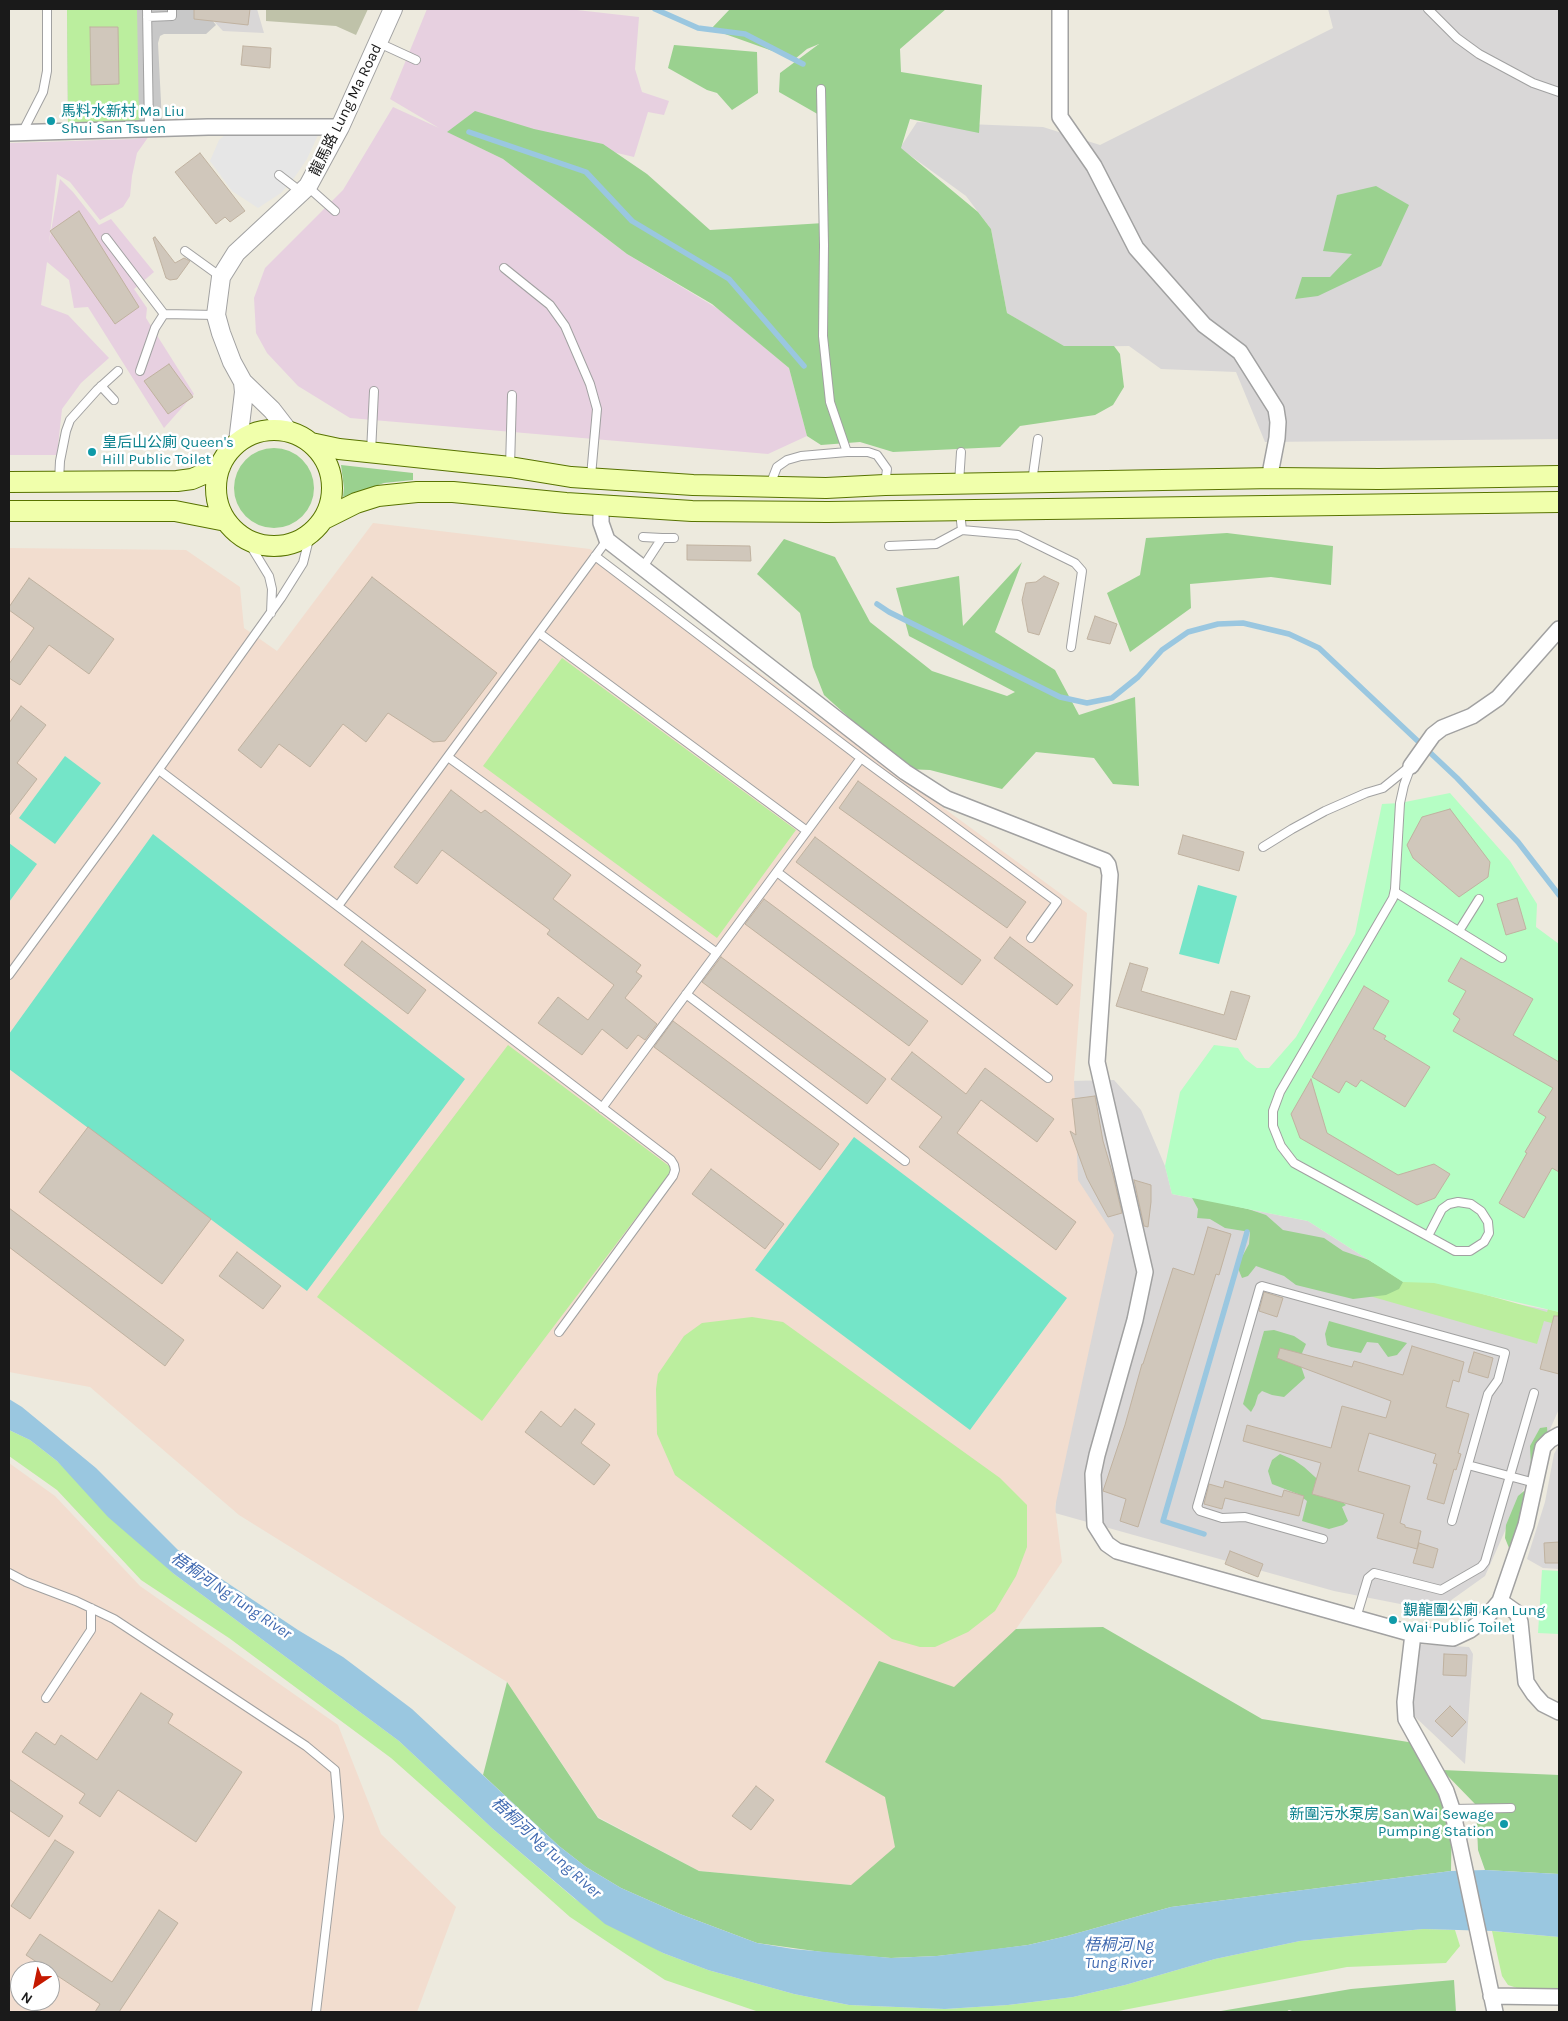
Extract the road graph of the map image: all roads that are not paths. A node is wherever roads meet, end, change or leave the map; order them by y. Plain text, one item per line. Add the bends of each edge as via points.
1 (47, 9) edge
2 (172, 9) edge
3 (393, 9) edge
4 (1060, 9) edge
5 (1428, 9) edge
6 (147, 13) edge
7 (379, 43) junction
8 (416, 60) dead end
9 (821, 89) dead end
10 (1559, 92) edge
11 (340, 127) junction
12 (149, 129) junction
13 (15, 133) edge
14 (279, 176) dead end
15 (305, 190) junction
16 (334, 210) dead end
17 (106, 238) dead end
18 (185, 251) dead end
19 (504, 268) dead end
20 (220, 277) junction
21 (164, 314) junction
22 (216, 315) junction
23 (118, 371) dead end
24 (140, 371) dead end
25 (243, 382) junction
26 (101, 386) junction
27 (374, 391) dead end
28 (512, 395) dead end
29 (114, 400) dead end
30 (289, 432) junction
31 (1038, 439) dead end
32 (238, 442) junction
33 (311, 443) junction
34 (847, 452) junction
35 (961, 452) dead end
36 (371, 453) junction
37 (220, 467) junction
38 (510, 467) junction
39 (1559, 476) edge
40 (590, 478) junction
41 (1274, 478) junction
42 (9, 482) edge
43 (59, 482) junction
44 (1032, 482) junction
45 (959, 483) junction
46 (885, 485) junction
47 (770, 487) junction
48 (1559, 502) edge
49 (601, 505) junction
50 (9, 510) edge
51 (324, 519) junction
52 (226, 521) junction
53 (961, 521) junction
54 (310, 535) junction
55 (643, 537) dead end
56 (662, 538) junction
57 (674, 538) dead end
58 (247, 540) junction
59 (607, 540) junction
60 (889, 546) dead end
61 (595, 556) junction
62 (643, 567) junction
63 (270, 613) junction
64 (1559, 629) edge
65 (538, 633) junction
66 (1070, 647) dead end
67 (448, 757) junction
68 (861, 758) junction
69 (1410, 766) junction
70 (159, 770) junction
71 (807, 831) junction
72 (1263, 847) dead end
73 (777, 872) junction
74 (1395, 892) junction
75 (1479, 899) dead end
76 (338, 906) junction
77 (1458, 931) junction
78 (1031, 938) dead end
79 (716, 953) junction
80 (1502, 958) dead end
81 (9, 976) edge
82 (686, 994) junction
83 (1048, 1078) dead end
84 (602, 1108) junction
85 (905, 1160) dead end
86 (1428, 1236) junction
87 (559, 1332) dead end
88 (1534, 1393) dead end
89 (1559, 1435) edge
90 (1468, 1464) junction
91 (1509, 1475) junction
92 (1535, 1482) junction
93 (1452, 1521) dead end
94 (1323, 1539) dead end
95 (9, 1573) edge
96 (1500, 1601) junction
97 (91, 1608) junction
98 (1356, 1618) junction
99 (1413, 1634) junction
100 (46, 1698) dead end
101 (1559, 1712) edge
102 (1511, 1808) dead end
103 (1452, 1809) junction
104 (1490, 1989) junction
105 (1559, 1996) edge
106 (316, 2012) edge
107 (1495, 2012) edge

1 - 13 lane via 47,71 43,92
2 - 6 lane via 172,16
3 - 7 street, 龍馬路 Lung Ma Road
4 - 41 street via 1060,117 1094,166 1136,248 1204,324 1240,352 1276,409 1277,438 1270,469
5 - 10 lane via 1478,54 1519,76
6 - 12 lane
7 - 8 lane
7 - 11 street, 龍馬路 Lung Ma Road
9 - 34 lane via 824,336 830,402
11 - 12 street
11 - 15 street, 龍馬路 Lung Ma Road
12 - 13 street
14 - 15 lane
15 - 16 lane
15 - 20 street, 龍馬路 Lung Ma Road via 236,253
17 - 21 lane
18 - 20 lane
19 - 40 lane via 550,305 565,326 590,384 597,410
20 - 22 street, 龍馬路 Lung Ma Road
21 - 22 lane
21 - 24 lane via 155,328
22 - 25 street, 龍馬路 Lung Ma Road via 232,362
23 - 26 lane
25 - 30 street, 龍馬路 Lung Ma Road
25 - 32 street, 龍馬路 Lung Ma Road
26 - 29 lane
26 - 43 lane via 70,420 60,461
27 - 36 lane
28 - 38 lane
30 - 32 main road via 264,431
30 - 33 main road
31 - 44 lane
32 - 37 main road via 226,454
33 - 36 main road
33 - 51 main road via 324,458 331,475 332,495
34 - 46 lane via 877,455 887,469
34 - 47 lane via 787,460 777,467
35 - 45 lane
36 - 38 main road
37 - 43 main road via 177,481
37 - 52 main road via 216,496
38 - 40 main road
39 - 41 main road
40 - 47 main road
41 - 44 main road
42 - 43 main road
44 - 45 main road
45 - 46 main road
46 - 47 main road
48 - 53 main road
49 - 51 main road via 453,492 417,492 378,496
49 - 53 main road
49 - 59 street via 601,523
50 - 52 main road via 175,511
51 - 54 main road
52 - 58 main road
53 - 60 lane via 936,544
53 - 66 lane via 1018,535 1075,564 1082,571
54 - 58 main road via 280,546 263,546
54 - 63 lane via 303,563
55 - 56 lane
56 - 57 lane
56 - 62 lane
58 - 63 lane via 269,576 272,589
59 - 61 lane
59 - 62 street
61 - 65 lane
61 - 68 lane
62 - 98 street via 905,772 947,799 1104,861 1108,866 1098,1062 1145,1272 1093,1474 1095,1524 1107,1544 1117,1551
63 - 70 lane
64 - 69 street via 1498,698 1472,716 1433,735
65 - 67 lane
65 - 71 lane
67 - 76 lane
67 - 79 lane
68 - 71 lane
68 - 78 lane via 1057,902
69 - 72 lane via 1383,788 1325,811
69 - 74 lane via 1400,803
70 - 76 lane
70 - 81 lane
71 - 73 lane
73 - 79 lane
73 - 83 lane
74 - 77 lane
74 - 86 lane via 1280,1092 1273,1111 1273,1126 1281,1146 1294,1164
75 - 77 lane
76 - 84 lane
77 - 80 lane
79 - 82 lane
82 - 84 lane
82 - 85 lane
84 - 87 lane via 671,1160 675,1170
86 - 86 lane via 1442,1209 1449,1204 1470,1204 1481,1211 1488,1222 1489,1233 1484,1242 1470,1251 1455,1251
88 - 91 lane
89 - 92 street via 1543,1447
90 - 91 lane
90 - 93 lane
90 - 94 lane via 1488,1394 1498,1380 1505,1353 1262,1286 1197,1506 1200,1511 1222,1518 1245,1517
91 - 92 lane
91 - 98 lane via 1481,1567 1440,1590 1374,1572 1368,1578
92 - 96 street via 1526,1524
95 - 97 lane
96 - 99 street via 1486,1618 1453,1638
96 - 101 street via 1517,1613 1520,1622 1526,1682 1543,1704
97 - 100 lane via 91,1630
97 - 106 lane via 114,1619 306,1746 335,1770 339,1817
98 - 99 street
99 - 103 street via 1406,1719 1446,1791
102 - 103 lane
103 - 104 street
104 - 105 street
104 - 107 street

